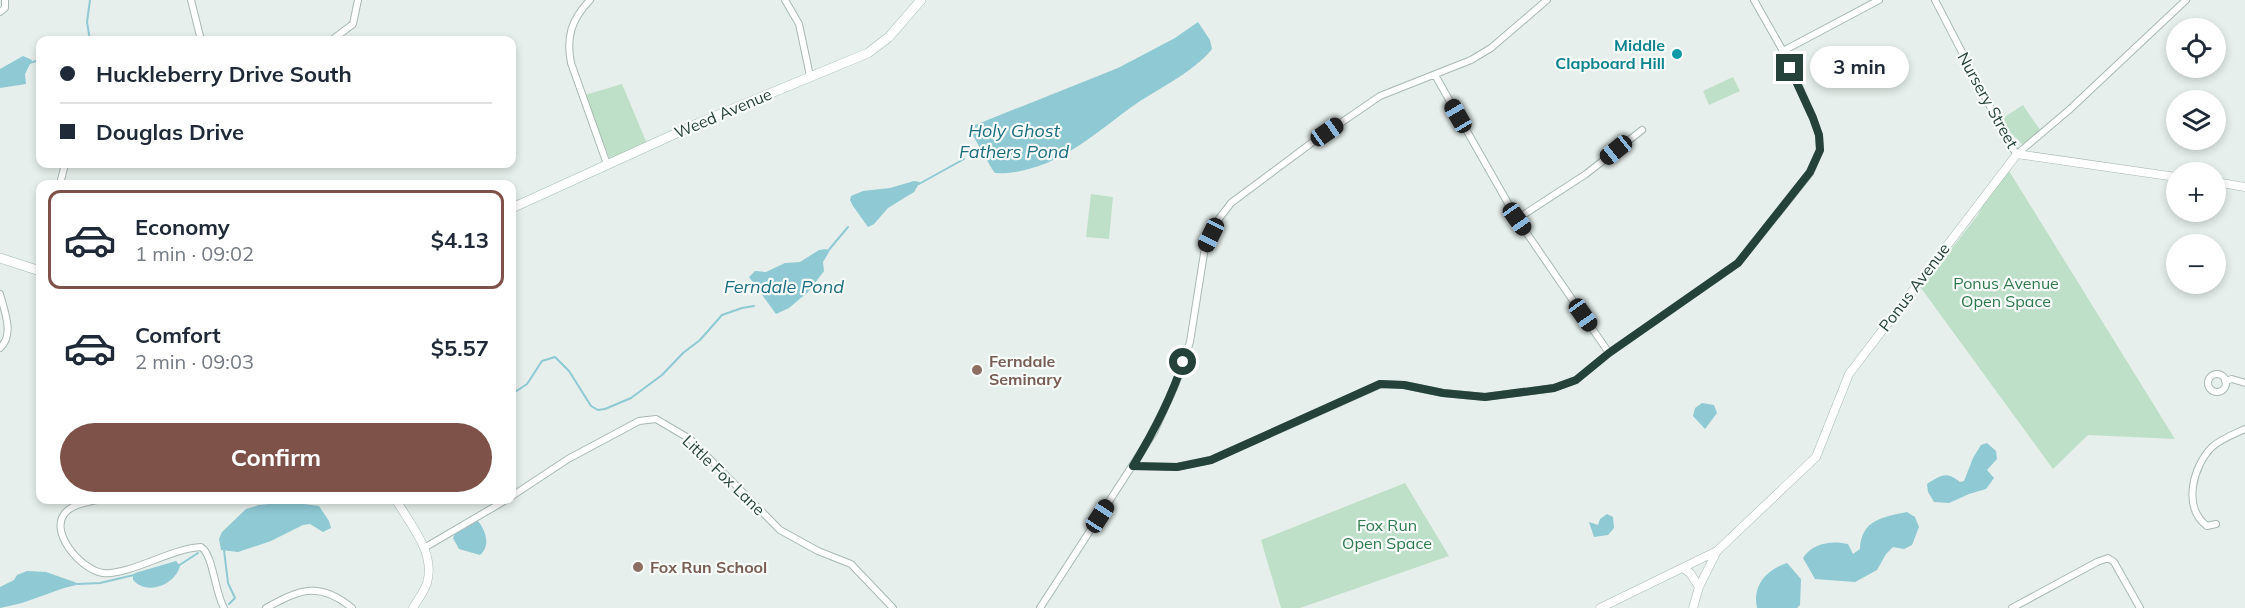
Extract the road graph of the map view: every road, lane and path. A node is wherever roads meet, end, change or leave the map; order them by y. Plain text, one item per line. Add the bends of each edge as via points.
1 (5, 0) edge
2 (191, 0) edge
3 (358, 0) edge
4 (590, 0) edge
5 (785, 0) edge
6 (921, 0) edge
7 (1547, 0) edge
8 (1754, 0) edge
9 (1879, 0) edge
10 (1935, 0) edge
11 (2187, 0) edge
12 (0, 12) edge
13 (200, 36) edge
14 (337, 36) edge
15 (1783, 51) junction
16 (1435, 75) junction
17 (810, 76) junction
18 (1642, 130) dead end
19 (2017, 153) junction
20 (607, 164) junction
21 (2166, 175) edge
22 (2226, 184) edge
23 (2245, 187) edge
24 (516, 206) edge
25 (1517, 219) junction
26 (0, 258) edge
27 (36, 270) edge
28 (0, 294) edge
29 (0, 348) edge
30 (1609, 353) junction
31 (2225, 381) dead end
32 (2245, 383) edge
33 (2245, 429) edge
34 (1133, 466) junction
35 (516, 493) edge
36 (85, 504) edge
37 (398, 504) edge
38 (499, 504) edge
39 (2216, 524) dead end
40 (424, 548) junction
41 (1717, 551) junction
42 (1683, 568) junction
43 (1699, 587) junction
44 (224, 608) edge
45 (266, 608) edge
46 (352, 608) edge
47 (413, 608) edge
48 (893, 608) edge
49 (1040, 608) edge
50 (1600, 608) edge
51 (1693, 608) edge
52 (2012, 608) edge
53 (2140, 608) edge

1 - 12 street via 5,8
2 - 13 street
3 - 14 street via 353,24
4 - 20 street via 572,22 568,49
5 - 17 street via 799,24
6 - 17 main road, Weed Avenue via 879,46
7 - 16 street via 1491,48
8 - 15 street
9 - 15 street
10 - 19 street, Nursery Street
11 - 19 street, Ponus Avenue
15 - 30 street via 1819,135 1820,150 1810,172 1738,263
16 - 25 street
16 - 34 street via 1380,96 1232,203 1218,220 1205,247 1190,342 1154,432
17 - 20 main road, Weed Avenue
18 - 25 street via 1586,174
19 - 21 street, Nursery Street
19 - 41 street, Ponus Avenue via 1849,374 1812,462
20 - 24 main road, Weed Avenue
22 - 23 street
25 - 30 street
26 - 27 main road
28 - 29 street via 8,334
30 - 34 street via 1576,380 1524,393 1485,397 1380,384 1211,460 1177,467
31 - 32 street
33 - 39 street via 2214,445 2200,460 2193,504 2207,526
34 - 49 street
35 - 48 street, Little Fox Lane via 568,459 639,421 656,419 690,439 780,530 851,564
36 - 44 street via 69,509 62,520 63,536 83,565 101,573 116,572 201,547 207,553
37 - 40 street
38 - 40 street
40 - 47 street via 429,562 428,580
41 - 42 street
41 - 43 street, Ponus Avenue
42 - 43 street
42 - 50 street
43 - 51 street, Ponus Avenue
45 - 46 street via 299,592 320,590 338,596
52 - 53 street via 2108,558

